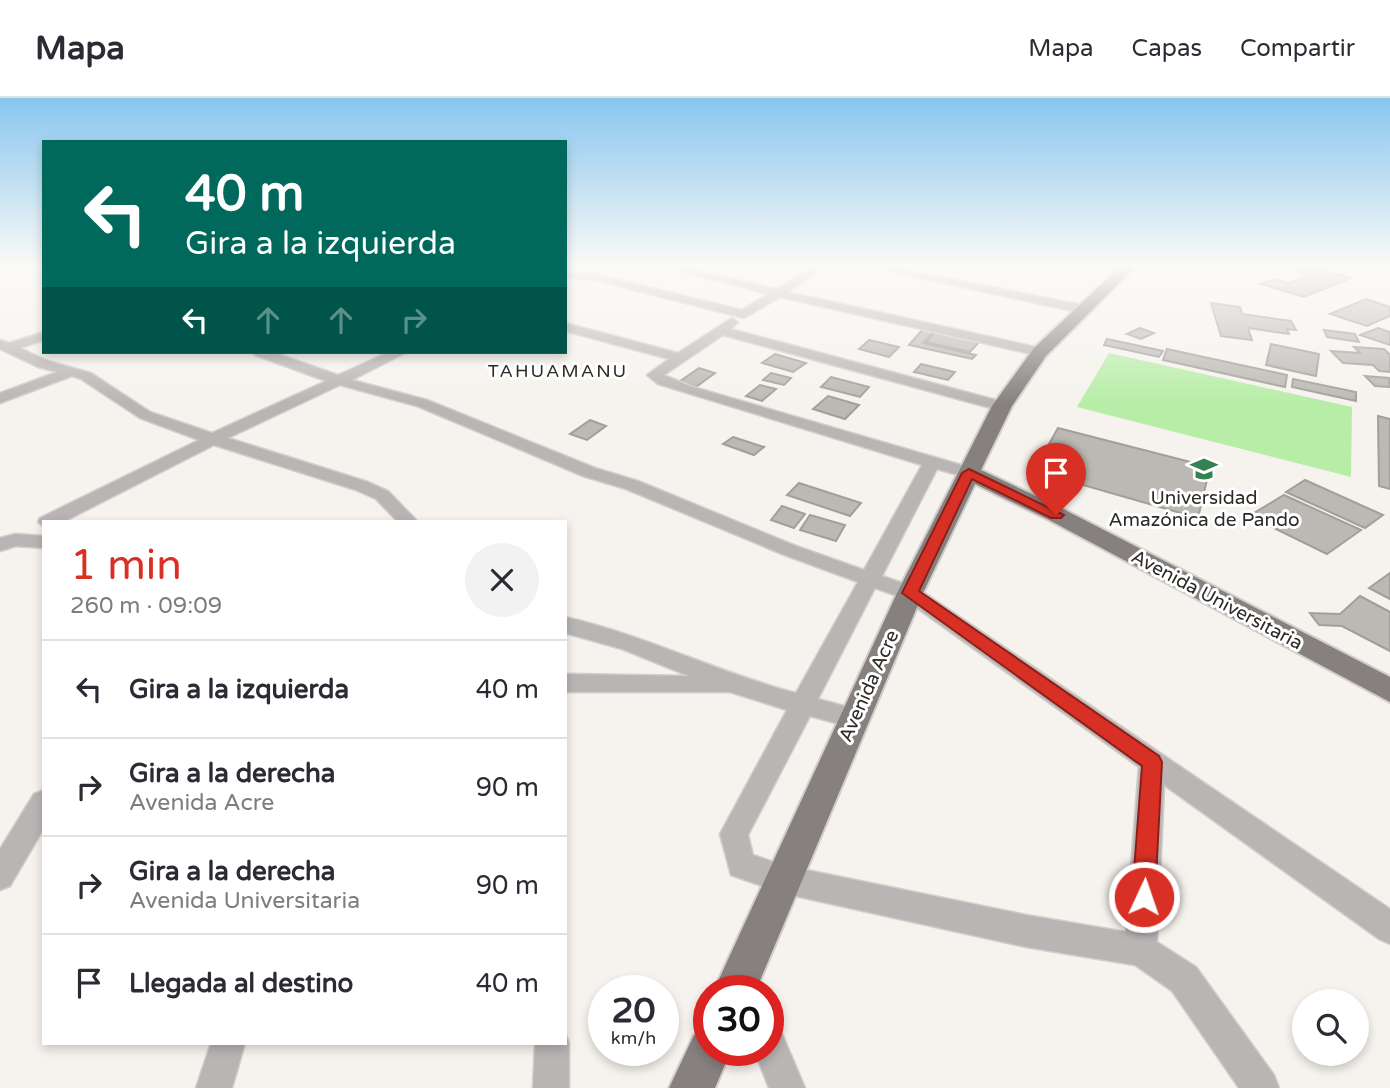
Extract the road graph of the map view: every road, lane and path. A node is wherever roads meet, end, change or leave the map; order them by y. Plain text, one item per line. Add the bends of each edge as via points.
1 (733, 311) edge
2 (749, 311) edge
3 (859, 311) edge
4 (1081, 311) edge
5 (744, 314) junction
6 (567, 328) edge
7 (721, 330) junction
8 (42, 336) edge
9 (4, 346) edge
10 (1040, 352) junction
11 (266, 354) edge
12 (396, 354) edge
13 (677, 357) junction
14 (73, 372) junction
15 (337, 380) junction
16 (0, 398) edge
17 (1002, 405) junction
18 (214, 439) junction
19 (932, 462) junction
20 (972, 465) junction
21 (52, 520) edge
22 (407, 520) edge
23 (35, 541) edge
24 (0, 545) edge
25 (869, 579) junction
26 (910, 593) junction
27 (1244, 605) junction
28 (572, 623) edge
29 (1390, 672) edge
30 (567, 683) edge
31 (736, 685) junction
32 (1390, 691) edge
33 (803, 704) junction
34 (855, 718) junction
35 (1152, 762) junction
36 (42, 805) edge
37 (0, 876) edge
38 (782, 879) junction
39 (1390, 928) edge
40 (1141, 950) junction
41 (745, 975) edge
42 (227, 1045) edge
43 (552, 1045) edge
44 (702, 1066) edge
45 (778, 1066) edge
46 (214, 1088) edge
47 (551, 1088) edge
48 (692, 1088) edge
49 (787, 1088) edge
50 (1261, 1088) edge

1 - 5 street
2 - 5 street
3 - 10 street
4 - 10 main road, Avenida Acre
5 - 7 street
6 - 13 street
7 - 13 street
7 - 17 street
8 - 9 street
9 - 14 street
10 - 17 main road, Avenida Acre
11 - 15 street
12 - 15 street
13 - 19 street via 654,375
14 - 16 street
14 - 18 street via 145,415
15 - 18 street
15 - 25 street via 422,403
17 - 20 main road, Avenida Acre
18 - 21 street
18 - 22 street via 362,486 382,495
19 - 20 street
19 - 25 street
20 - 26 main road, Avenida Acre
20 - 27 main road, Avenida Universitaria via 1056,515
23 - 24 street
25 - 26 street
25 - 33 street
26 - 34 main road, Avenida Acre
26 - 35 street
27 - 29 main road, Avenida Universitaria
27 - 32 main road, Avenida Universitaria
28 - 31 street
30 - 31 street
31 - 33 street
33 - 34 street
33 - 38 street via 734,834 741,865
34 - 38 main road, Avenida Acre
35 - 39 street
35 - 40 street
36 - 37 street
38 - 40 street via 1026,931
38 - 41 main road, Avenida Acre
40 - 50 street via 1184,979
42 - 46 street
43 - 47 street
44 - 48 main road
45 - 49 street

